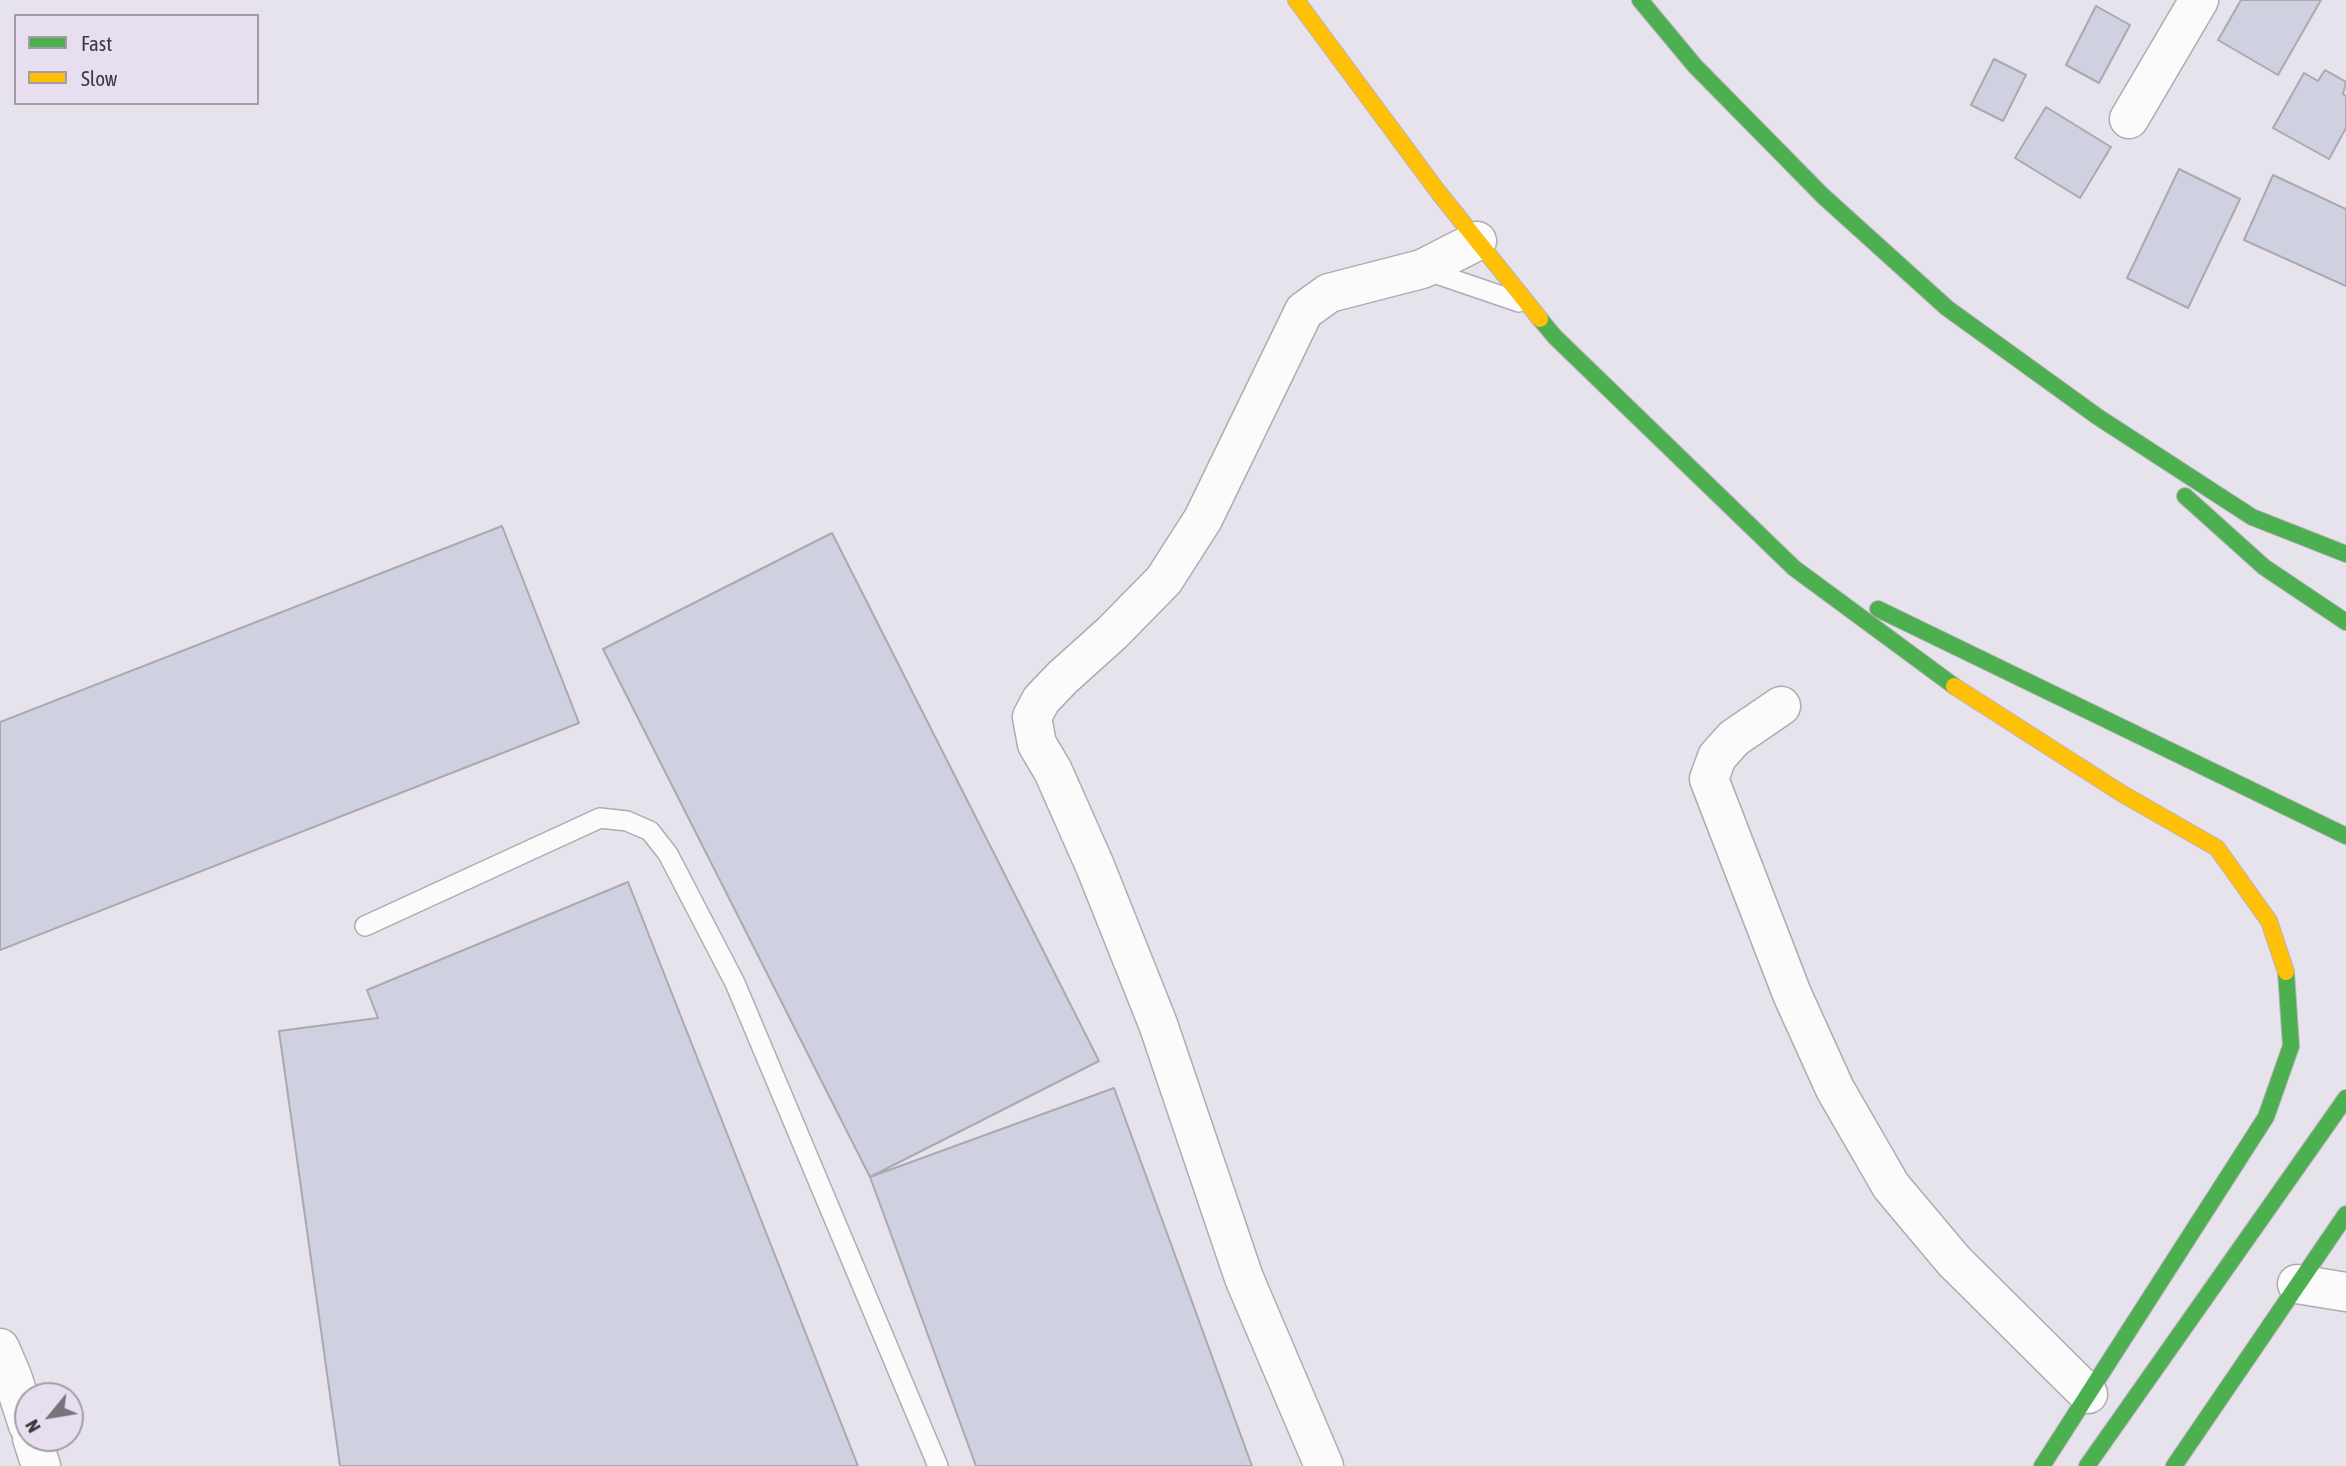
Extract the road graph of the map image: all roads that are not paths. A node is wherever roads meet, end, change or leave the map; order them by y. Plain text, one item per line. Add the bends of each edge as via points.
1 (1296, 0) edge
2 (1640, 0) edge
3 (2199, 0) edge
4 (2129, 119) dead end
5 (1477, 241) junction
6 (1422, 269) junction
7 (1530, 306) junction
8 (2098, 417) junction
9 (2346, 554) edge
10 (1794, 568) junction
11 (2346, 622) edge
12 (1781, 706) dead end
13 (2346, 836) edge
14 (365, 926) dead end
15 (2346, 1098) edge
16 (2346, 1214) edge
17 (2297, 1284) junction
18 (2346, 1292) edge
19 (0, 1348) edge
20 (14, 1382) edge
21 (2088, 1394) junction
22 (938, 1466) edge
23 (1324, 1466) edge
24 (2042, 1466) edge
25 (2087, 1466) edge
26 (2174, 1466) edge

1 - 5 highway
2 - 8 highway via 1695,66 1823,197 1947,308
3 - 4 street
5 - 6 street
5 - 7 highway
6 - 7 lane
6 - 23 street via 1329,293 1304,311 1203,519 1164,580 1062,678 1032,717 1037,744 1095,866 1158,1024 1244,1278
7 - 10 highway via 1555,337
8 - 9 highway via 2252,517
8 - 11 highway via 2264,567
10 - 13 highway
10 - 21 highway via 1952,685 2217,848 2269,921 2288,979 2291,1046 2266,1117
12 - 21 street via 1734,738 1717,757 1709,779 1792,994 1835,1089 1891,1185 1954,1261
14 - 22 lane via 600,818 627,821 650,831 668,855 735,983
15 - 25 highway
16 - 17 highway
17 - 18 street
17 - 26 highway
19 - 20 street
21 - 24 highway

